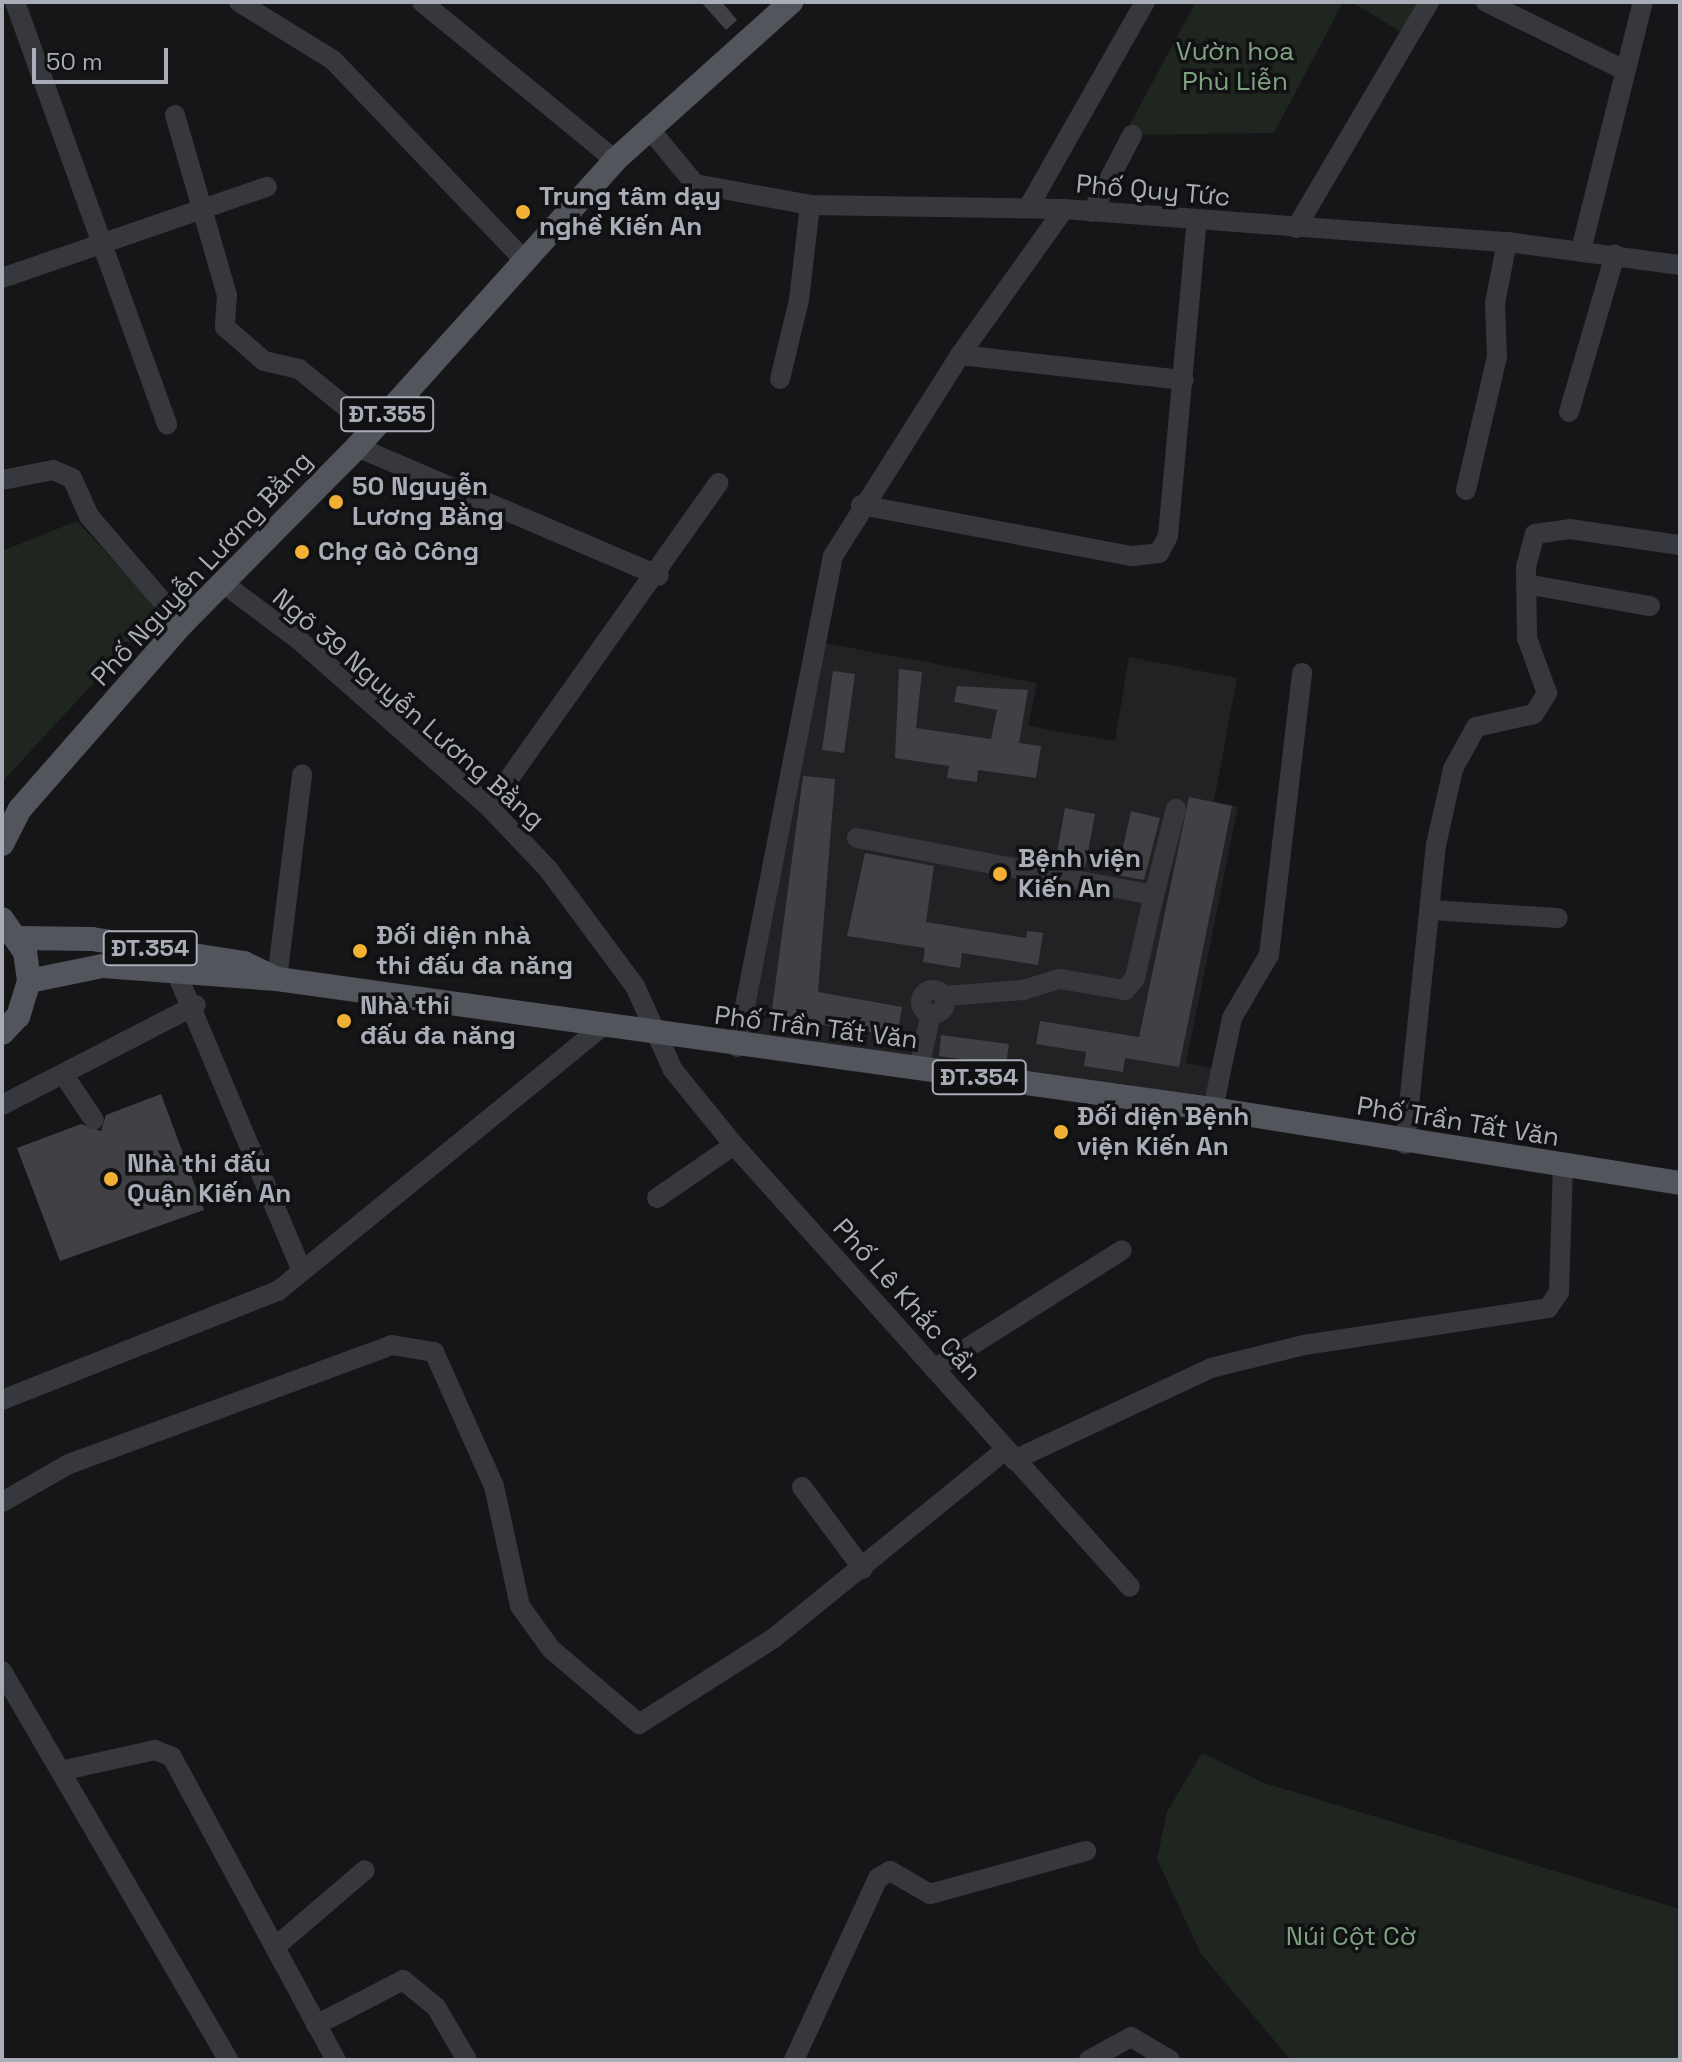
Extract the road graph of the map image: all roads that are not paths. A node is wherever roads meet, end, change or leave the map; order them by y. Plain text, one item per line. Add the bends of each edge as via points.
1 (15, 2) edge
2 (239, 2) edge
3 (422, 2) edge
4 (791, 2) edge
5 (1145, 2) edge
6 (1429, 2) edge
7 (1486, 2) edge
8 (1643, 2) edge
9 (1624, 70) junction
10 (175, 115) dead end
11 (648, 127) junction
12 (1132, 135) dead end
13 (615, 160) junction
14 (267, 187) dead end
15 (810, 205) junction
16 (1028, 208) junction
17 (204, 209) junction
18 (1064, 209) junction
19 (1092, 212) junction
20 (1197, 220) junction
21 (1296, 228) junction
22 (1507, 242) junction
23 (100, 245) junction
24 (1581, 250) junction
25 (1615, 255) junction
26 (525, 261) junction
27 (1680, 265) edge
28 (2, 278) edge
29 (960, 355) junction
30 (780, 379) dead end
31 (1184, 380) junction
32 (1569, 412) dead end
33 (167, 424) dead end
34 (365, 438) junction
35 (2, 480) edge
36 (718, 483) dead end
37 (1466, 490) dead end
38 (861, 505) junction
39 (1680, 545) edge
40 (659, 576) junction
41 (223, 583) junction
42 (1526, 584) junction
43 (1650, 606) dead end
44 (182, 624) junction
45 (1302, 673) dead end
46 (302, 775) dead end
47 (489, 807) junction
48 (1176, 809) dead end
49 (11, 814) edge
50 (857, 838) dead end
51 (2, 844) edge
52 (1154, 895) junction
53 (1431, 910) junction
54 (1558, 918) dead end
55 (2, 919) edge
56 (19, 938) junction
57 (177, 974) junction
58 (277, 979) junction
59 (29, 981) junction
60 (196, 1005) junction
61 (599, 1029) junction
62 (2, 1033) edge
63 (661, 1037) junction
64 (737, 1047) junction
65 (919, 1068) junction
66 (63, 1074) junction
67 (2, 1105) edge
68 (1213, 1109) junction
69 (94, 1120) dead end
70 (1405, 1144) junction
71 (734, 1145) junction
72 (1563, 1167) junction
73 (1680, 1183) edge
74 (657, 1198) dead end
75 (1122, 1250) dead end
76 (302, 1271) junction
77 (934, 1369) junction
78 (2, 1400) edge
79 (1010, 1455) junction
80 (802, 1487) dead end
81 (2, 1502) edge
82 (863, 1569) junction
83 (1130, 1587) dead end
84 (2, 1671) edge
85 (65, 1770) junction
86 (1086, 1851) dead end
87 (365, 1870) dead end
88 (275, 1947) junction
89 (316, 2025) junction
90 (228, 2060) edge
91 (336, 2060) edge
92 (467, 2060) edge
93 (794, 2060) edge
94 (1089, 2060) edge
95 (1170, 2060) edge

1 - 23 street
2 - 26 street via 333,60
3 - 13 street
4 - 11 main road, Phố Nguyễn Lương Bằng / ĐT.355
5 - 16 street
6 - 21 street
7 - 9 street
8 - 9 street
9 - 24 street
10 - 17 street
11 - 13 main road, Phố Nguyễn Lương Bằng / ĐT.355
11 - 15 street, Phố Quy Tức via 695,184
12 - 19 street
13 - 26 main road, Phố Nguyễn Lương Bằng / ĐT.355
14 - 17 street
15 - 16 street, Phố Quy Tức
15 - 30 street via 799,300
16 - 18 street, Phố Quy Tức
17 - 23 street
17 - 34 street via 227,295 225,327 238,344 299,369
18 - 19 street, Phố Quy Tức
18 - 29 street
19 - 20 street, Phố Quy Tức
20 - 21 street, Phố Quy Tức
20 - 31 street
21 - 22 street, Phố Quy Tức
22 - 24 street, Phố Quy Tức
22 - 37 street via 1495,303 1497,357
23 - 28 street
23 - 33 street
24 - 25 street, Phố Quy Tức
25 - 27 street, Phố Quy Tức
25 - 32 street
26 - 34 main road, Phố Nguyễn Lương Bằng / ĐT.355
29 - 31 street
29 - 38 street
31 - 38 street via 1168,536 1159,553 1118,554
34 - 40 street
34 - 41 main road, Phố Nguyễn Lương Bằng / ĐT.355
35 - 44 street via 53,470 72,478 89,516
36 - 40 street
38 - 64 street via 833,556 821,608
39 - 42 street via 1544,530 1529,549
40 - 47 street
41 - 44 main road, Phố Nguyễn Lương Bằng / ĐT.355
41 - 47 street, Ngõ 39 Nguyễn Lương Bằng via 299,640
42 - 43 street
42 - 53 street via 1527,638 1547,693 1540,711 1488,719 1462,747 1436,845
44 - 49 main road, Phố Nguyễn Lương Bằng / ĐT.355
45 - 68 street via 1269,955 1232,1018
46 - 58 street
47 - 63 street, Ngõ 39 Nguyễn Lương Bằng via 605,942
48 - 52 street
49 - 51 main road, Phố Nguyễn Lương Bằng / ĐT.355
50 - 52 street
52 - 65 street via 1135,978 1125,990 1059,979 1023,990 944,996 941,1011 931,1013
53 - 54 street
53 - 70 street
55 - 56 main road
56 - 58 main road, Phố Trần Tất Văn / ĐT.354 via 92,939 244,963
56 - 59 main road
57 - 58 main road, Phố Trần Tất Văn / ĐT.354
57 - 59 main road, Phố Trần Tất Văn / ĐT.354 via 103,966
57 - 60 street
58 - 61 main road, Phố Trần Tất Văn / ĐT.354
59 - 62 main road via 18,1016
60 - 66 street
60 - 76 street
61 - 63 main road, Phố Trần Tất Văn / ĐT.354
61 - 76 street
63 - 64 main road, Phố Trần Tất Văn / ĐT.354
63 - 71 street, Phố Lê Khắc Cần via 673,1070
64 - 65 main road, Phố Trần Tất Văn / ĐT.354
65 - 68 main road, Phố Trần Tất Văn / ĐT.354
66 - 67 street
66 - 69 street
68 - 70 main road, Phố Trần Tất Văn / ĐT.354
70 - 72 main road, Phố Trần Tất Văn / ĐT.354
71 - 74 street
71 - 77 street, Phố Lê Khắc Cần
72 - 73 main road, Phố Trần Tất Văn / ĐT.354
72 - 79 street via 1558,1302 1548,1308 1304,1345 1211,1368
75 - 77 street
76 - 78 street via 278,1291
77 - 79 street, Phố Lê Khắc Cần
79 - 82 street
79 - 83 street, Phố Lê Khắc Cần
80 - 82 street
81 - 82 street via 69,1464 410,1344 434,1352 494,1486 520,1606 551,1649 631,1723 648,1721 774,1638
84 - 85 street
85 - 88 street via 155,1750 172,1757
85 - 90 street
86 - 93 street via 930,1894 896,1873 878,1878
87 - 88 street
88 - 89 street
89 - 91 street
89 - 92 street via 403,1980 436,2007
94 - 95 street via 1131,2037 1147,2040

